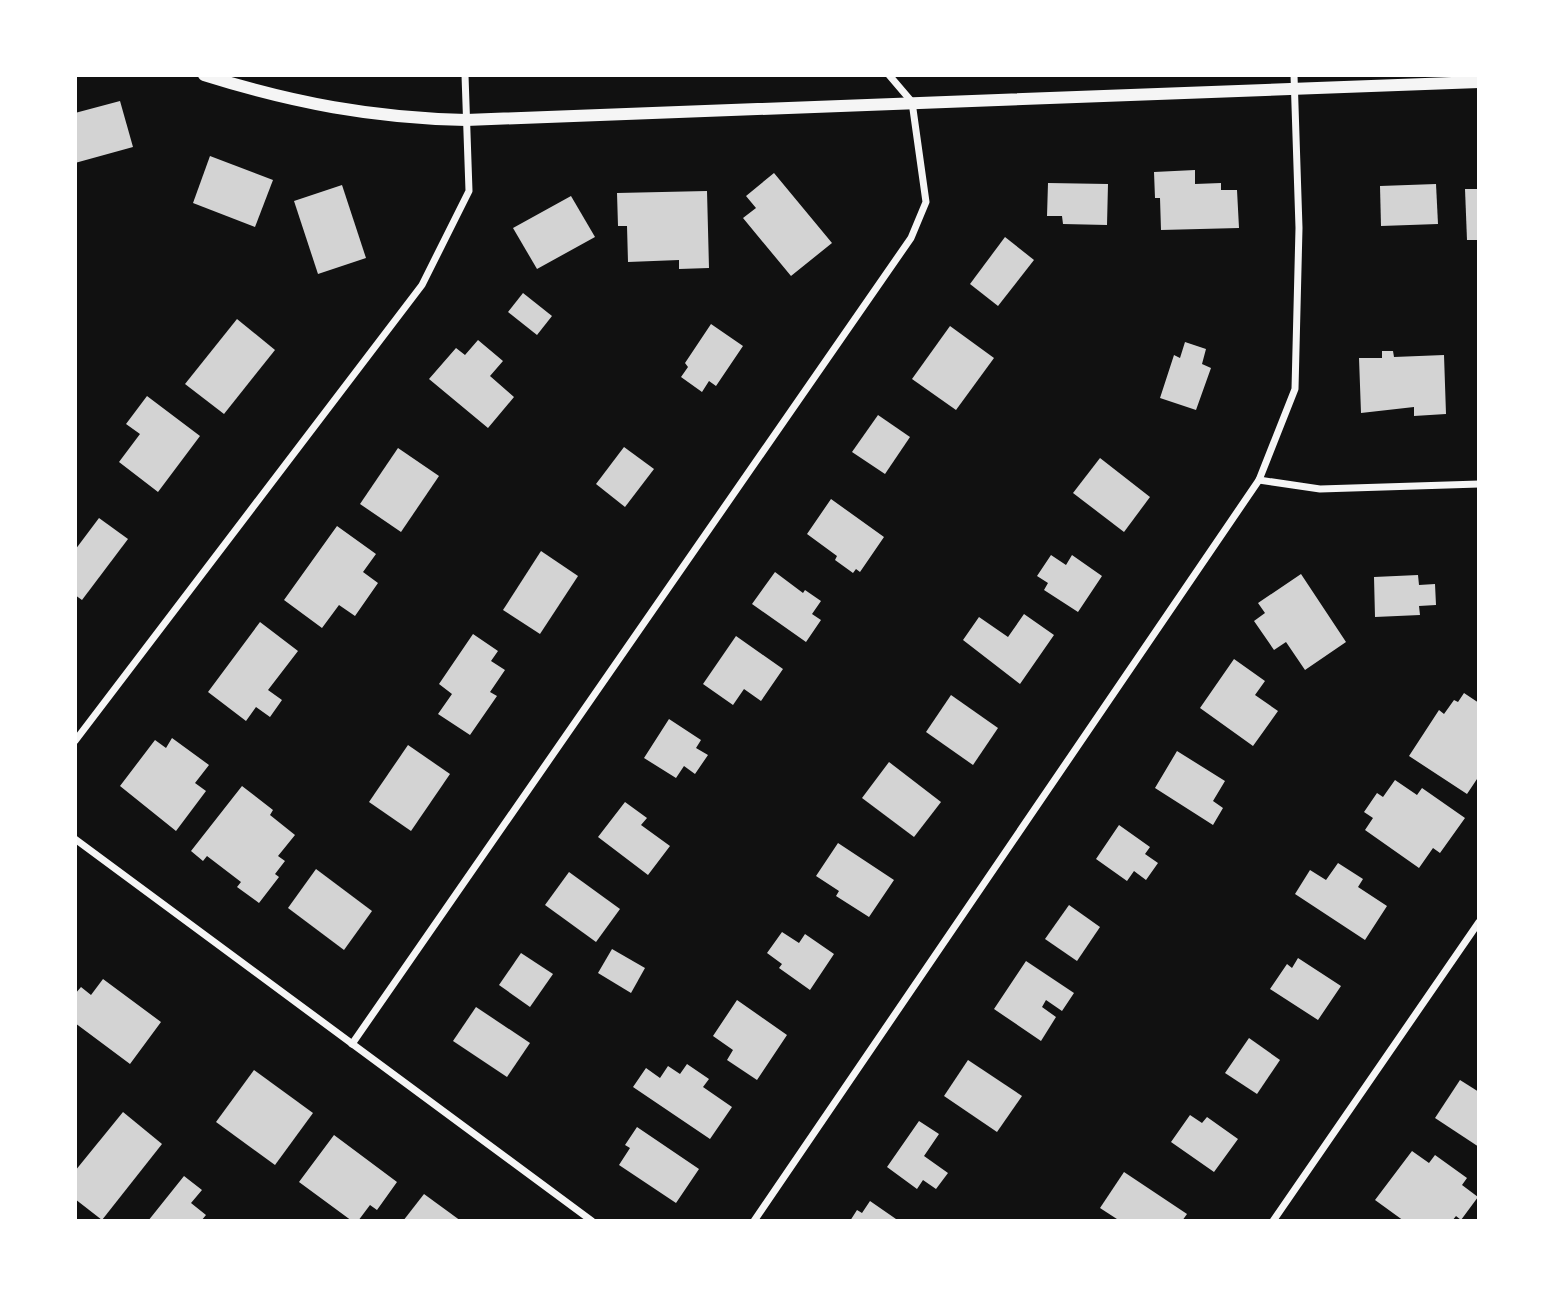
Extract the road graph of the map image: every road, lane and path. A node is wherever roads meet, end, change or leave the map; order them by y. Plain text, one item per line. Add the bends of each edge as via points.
1 (204, 75) edge
2 (465, 75) edge
3 (889, 75) edge
4 (1294, 82) edge
5 (1479, 82) edge
6 (912, 102) junction
7 (466, 120) junction
8 (1259, 480) junction
9 (1479, 484) edge
10 (75, 741) edge
11 (75, 839) edge
12 (1479, 922) edge
13 (352, 1044) junction
14 (592, 1221) edge
15 (754, 1221) edge
16 (1273, 1221) edge

1 - 7 street via 334,110
2 - 7 street
3 - 6 street
4 - 5 street
4 - 6 street
4 - 8 street via 1299,228 1295,389
6 - 7 street
6 - 13 street via 926,202 911,238
7 - 10 street via 469,191 422,285
8 - 9 street via 1320,489
8 - 15 street
11 - 13 street
12 - 16 street
13 - 14 street

